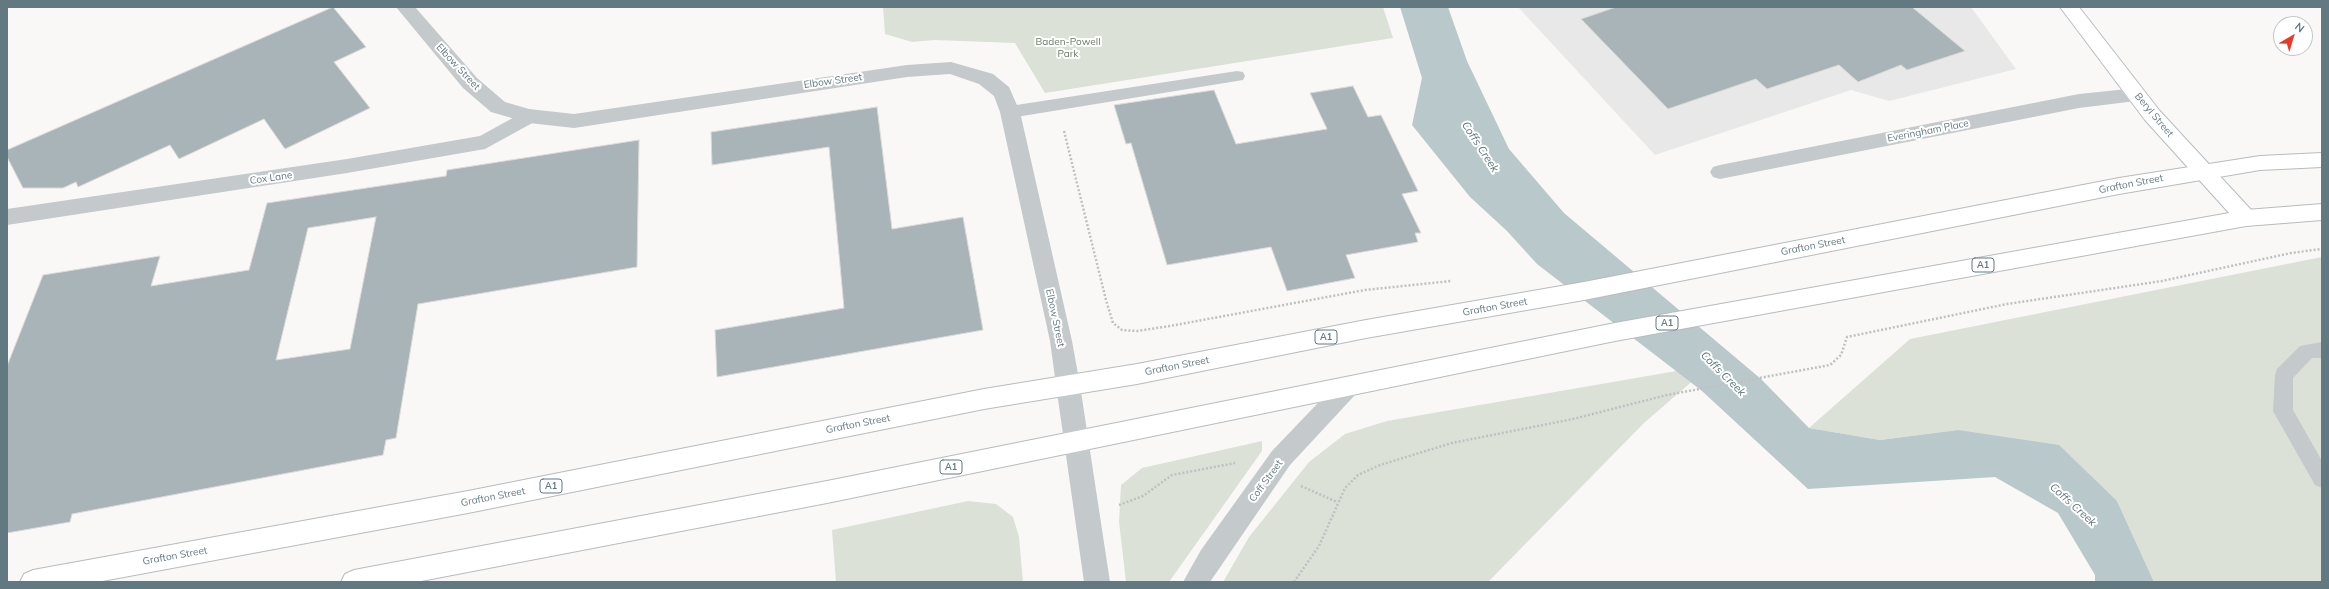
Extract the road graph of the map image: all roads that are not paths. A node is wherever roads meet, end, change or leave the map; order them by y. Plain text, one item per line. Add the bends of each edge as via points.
1 (405, 7) edge
2 (2068, 7) edge
3 (1237, 76) dead end
4 (2136, 95) junction
5 (1010, 112) junction
6 (529, 116) junction
7 (2322, 160) edge
8 (2203, 171) junction
9 (1720, 172) dead end
10 (2322, 212) edge
11 (7, 217) edge
12 (2246, 218) junction
13 (2322, 350) edge
14 (1068, 385) junction
15 (1347, 388) junction
16 (1075, 441) junction
17 (2322, 479) edge
18 (32, 582) edge
19 (354, 582) edge
20 (1097, 582) edge
21 (1196, 582) edge

1 - 6 street, Elbow Street via 470,83 498,107
2 - 4 main road, Beryl Street
3 - 5 lane
4 - 8 main road, Beryl Street
4 - 9 street, Everingham Place via 2079,101
5 - 6 street, Elbow Street via 1002,92 986,79 951,68 890,73 574,121
5 - 14 street, Elbow Street via 1061,341
6 - 11 street, Cox Lane via 485,142 347,166
7 - 8 main road, Grafton Street / A1 via 2260,163
8 - 12 main road, Beryl Street
8 - 14 main road, Grafton Street / A1 via 1584,291
10 - 12 main road, A1
12 - 15 main road, A1 via 1615,332
13 - 17 lane via 2306,350 2284,375 2283,411
14 - 16 street
14 - 18 main road, Grafton Street / A1 via 954,405 468,502
15 - 16 main road, A1
15 - 21 street, Coff Street via 1282,458 1210,558
16 - 19 main road, A1 via 827,492
16 - 20 street

